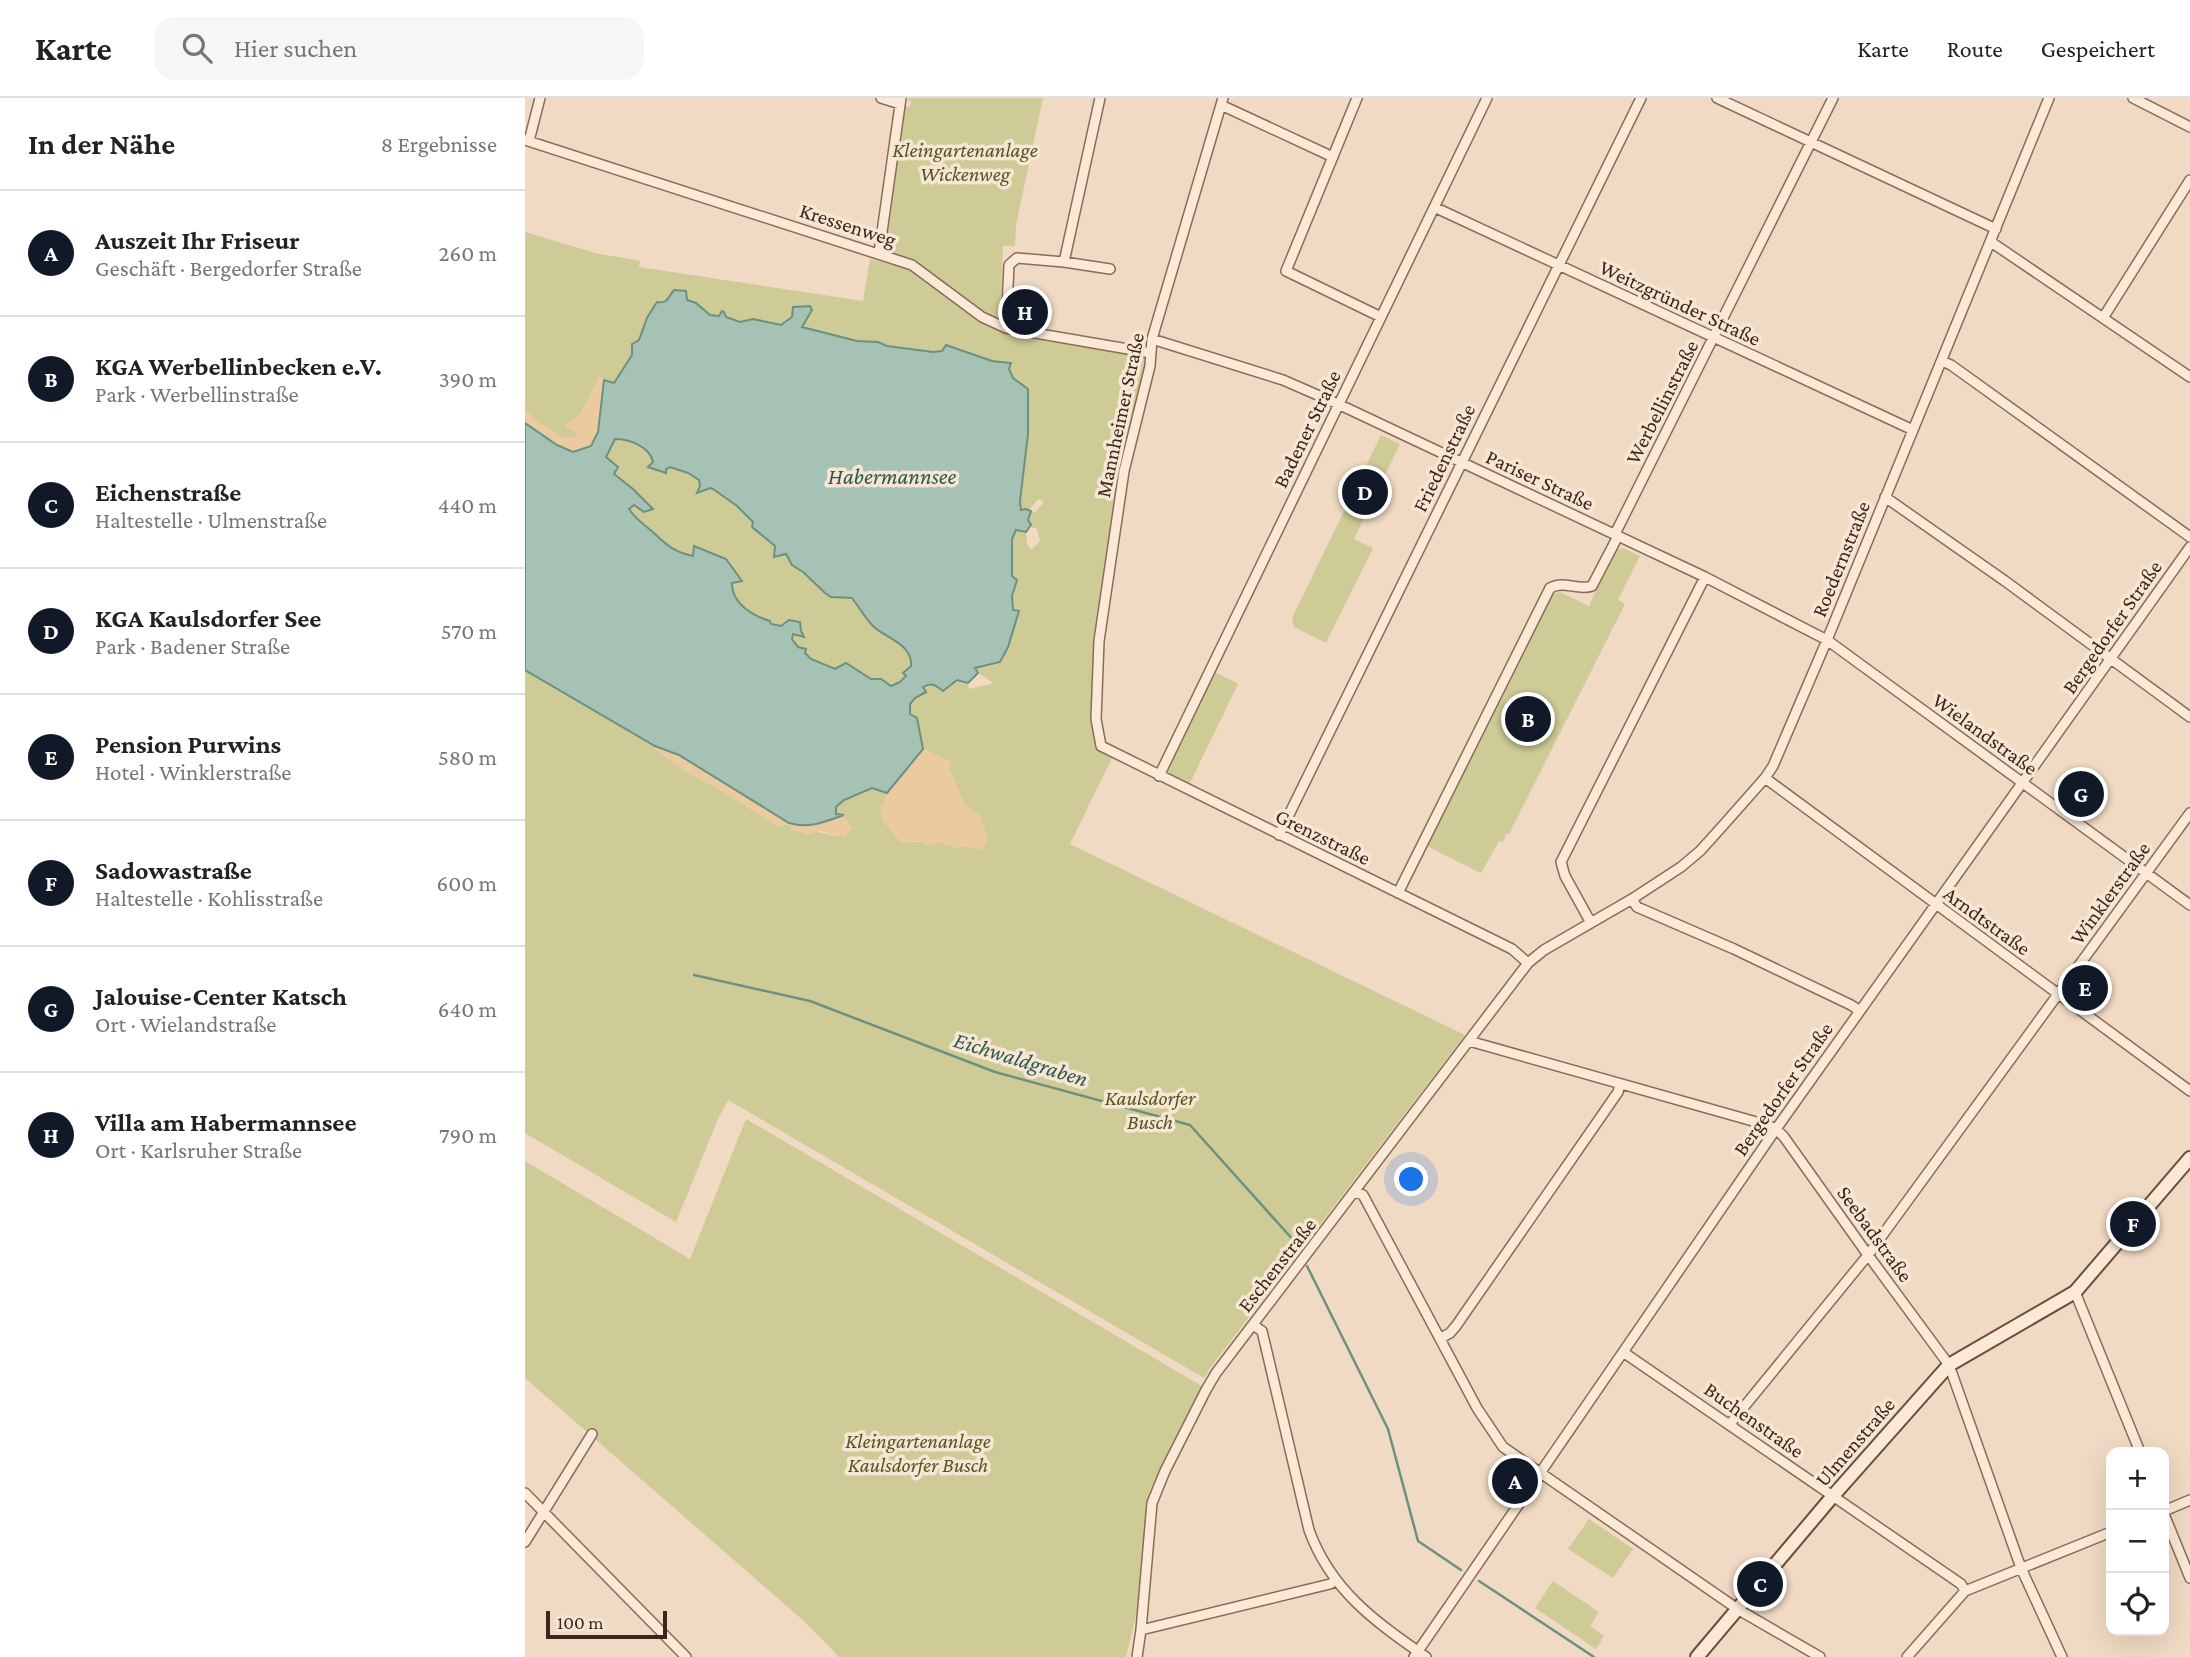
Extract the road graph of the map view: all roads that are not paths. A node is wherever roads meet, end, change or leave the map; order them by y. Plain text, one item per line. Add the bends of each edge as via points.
1 (540, 98) edge
2 (881, 98) edge
3 (1100, 98) edge
4 (1357, 98) edge
5 (1487, 98) edge
6 (1641, 98) edge
7 (1717, 98) edge
8 (1833, 98) edge
9 (2049, 98) edge
10 (2133, 98) edge
11 (900, 101) edge
12 (1222, 102) edge
13 (2190, 127) edge
14 (527, 141) edge
15 (1811, 141) junction
16 (1333, 157) junction
17 (2190, 180) edge
18 (1434, 207) junction
19 (1996, 229) junction
20 (1991, 242) junction
21 (879, 254) junction
22 (1065, 262) junction
23 (1558, 266) junction
24 (1109, 269) dead end
25 (1381, 317) junction
26 (2103, 317) junction
27 (1006, 328) junction
28 (1714, 338) junction
29 (1153, 339) junction
30 (1151, 352) junction
31 (1942, 361) junction
32 (2190, 377) edge
33 (1339, 404) junction
34 (1913, 430) junction
35 (1461, 462) junction
36 (1885, 497) junction
37 (1616, 535) junction
38 (2190, 537) edge
39 (2190, 547) edge
40 (1705, 576) junction
41 (1827, 640) junction
42 (2111, 659) junction
43 (2190, 717) edge
44 (1101, 746) joint
45 (1159, 776) junction
46 (1765, 778) junction
47 (2022, 782) junction
48 (2190, 813) edge
49 (1279, 835) junction
50 (2147, 873) junction
51 (1398, 893) junction
52 (1632, 900) junction
53 (1935, 905) junction
54 (2190, 905) edge
55 (1591, 923) junction
56 (1552, 945) joint
57 (1528, 963) junction
58 (2058, 994) junction
59 (1860, 1011) junction
60 (1469, 1041) junction
61 (1620, 1084) junction
62 (2190, 1091) edge
63 (1776, 1129) junction
64 (2190, 1158) edge
65 (1355, 1192) junction
66 (1868, 1255) junction
67 (2075, 1292) junction
68 (1253, 1325) junction
69 (1441, 1338) junction
70 (1623, 1352) junction
71 (1949, 1365) junction
72 (1730, 1424) junction
73 (592, 1434) dead end
74 (2138, 1447) edge
75 (1540, 1473) junction
76 (525, 1493) edge
77 (1832, 1497) junction
78 (2190, 1500) edge
79 (2168, 1510) edge
80 (543, 1511) junction
81 (2169, 1525) edge
82 (2106, 1534) edge
83 (525, 1542) edge
84 (2021, 1568) junction
85 (2190, 1578) edge
86 (1335, 1581) junction
87 (1965, 1591) junction
88 (1739, 1610) junction
89 (1141, 1630) junction
90 (1419, 1655) edge
91 (686, 1657) edge
92 (1136, 1657) edge
93 (1697, 1657) edge
94 (1820, 1657) edge
95 (1907, 1657) edge
96 (2062, 1657) edge

1 - 14 street
2 - 11 street
3 - 22 street
4 - 16 street
5 - 18 street, Badener Straße
6 - 23 street, Friedenstraße
7 - 15 street
8 - 15 street, Werbellinstraße
9 - 19 street, Roedernstraße
10 - 13 street
11 - 21 street
12 - 16 street
12 - 29 street, Mannheimer Straße
14 - 21 street, Kressenweg
15 - 19 street
15 - 28 street, Werbellinstraße
16 - 25 street via 1286,271
17 - 26 street
18 - 23 street, Weitzgründer Straße
18 - 25 street, Badener Straße
19 - 20 street, Roedernstraße
20 - 26 street
20 - 31 street, Roedernstraße
21 - 27 street, Kressenweg via 912,265 982,317
22 - 24 street
22 - 27 street via 1017,258 1009,265
23 - 28 street, Weitzgründer Straße
23 - 35 street, Friedenstraße
25 - 33 street, Badener Straße
26 - 32 street
27 - 30 street, Kressenweg
28 - 34 street, Weitzgründer Straße
28 - 37 street, Werbellinstraße
29 - 30 street, Mannheimer Straße
29 - 33 street, Pariser Straße via 1283,380
30 - 44 street, Mannheimer Straße via 1124,471 1099,641 1096,719
31 - 34 street, Roedernstraße
31 - 38 street
33 - 35 street, Pariser Straße
33 - 45 street, Badener Straße
34 - 36 street, Roedernstraße
35 - 37 street, Pariser Straße
35 - 49 street, Friedenstraße
36 - 41 street, Roedernstraße
36 - 42 street
37 - 40 street, Pariser Straße
37 - 51 street, Werbellinstraße via 1592,586 1550,588
39 - 42 street, Bergedorfer Straße
40 - 41 street, Pariser Straße
40 - 55 street via 1561,862
41 - 46 street, Roedernstraße
41 - 47 street, Wielandstraße
42 - 43 street
42 - 47 street, Bergedorfer Straße
44 - 45 street, Grenzstraße
45 - 49 street, Grenzstraße
46 - 52 street, Roedernstraße via 1700,851
46 - 53 street, Arndtstraße
47 - 50 street, Wielandstraße
47 - 53 street, Bergedorfer Straße
48 - 50 street, Winklerstraße
49 - 51 street, Grenzstraße
50 - 54 street, Wielandstraße
50 - 58 street, Winklerstraße
51 - 57 street, Grenzstraße via 1513,949
52 - 55 street, Roedernstraße
52 - 59 street via 1637,907
53 - 58 street, Arndtstraße
53 - 59 street, Bergedorfer Straße
55 - 56 street, Roedernstraße
56 - 57 street, Eschenstraße
57 - 60 street, Eschenstraße
58 - 62 street, Arndtstraße
58 - 66 street, Winklerstraße
59 - 63 street, Bergedorfer Straße
60 - 61 street
60 - 65 street, Eschenstraße
61 - 63 street
61 - 69 street via 1457,1326
63 - 66 street, Seebadstraße
63 - 70 street, Bergedorfer Straße
64 - 67 street, Ulmenstraße
65 - 68 street, Eschenstraße
65 - 69 street via 1363,1195
66 - 71 street, Seebadstraße
66 - 72 street, Winklerstraße
67 - 71 street, Ulmenstraße
67 - 74 street
68 - 86 street via 1262,1331 1309,1530
68 - 89 street, Eschenstraße via 1206,1390 1151,1503
69 - 75 street via 1497,1439
70 - 72 street, Buchenstraße
70 - 75 street, Bergedorfer Straße
71 - 77 street, Ulmenstraße
71 - 84 street, Seebadstraße
72 - 77 street, Buchenstraße
73 - 80 street
75 - 88 street
75 - 90 street, Bergedorfer Straße
76 - 80 street
77 - 87 street, Buchenstraße
77 - 88 street, Ulmenstraße
78 - 79 street
80 - 83 street
80 - 91 street
81 - 85 street
82 - 84 street
84 - 87 street
84 - 96 street, Seebadstraße
86 - 89 street
86 - 90 street via 1369,1616
87 - 95 street
88 - 93 street, Ulmenstraße
88 - 94 street
89 - 92 street, Eschenstraße

